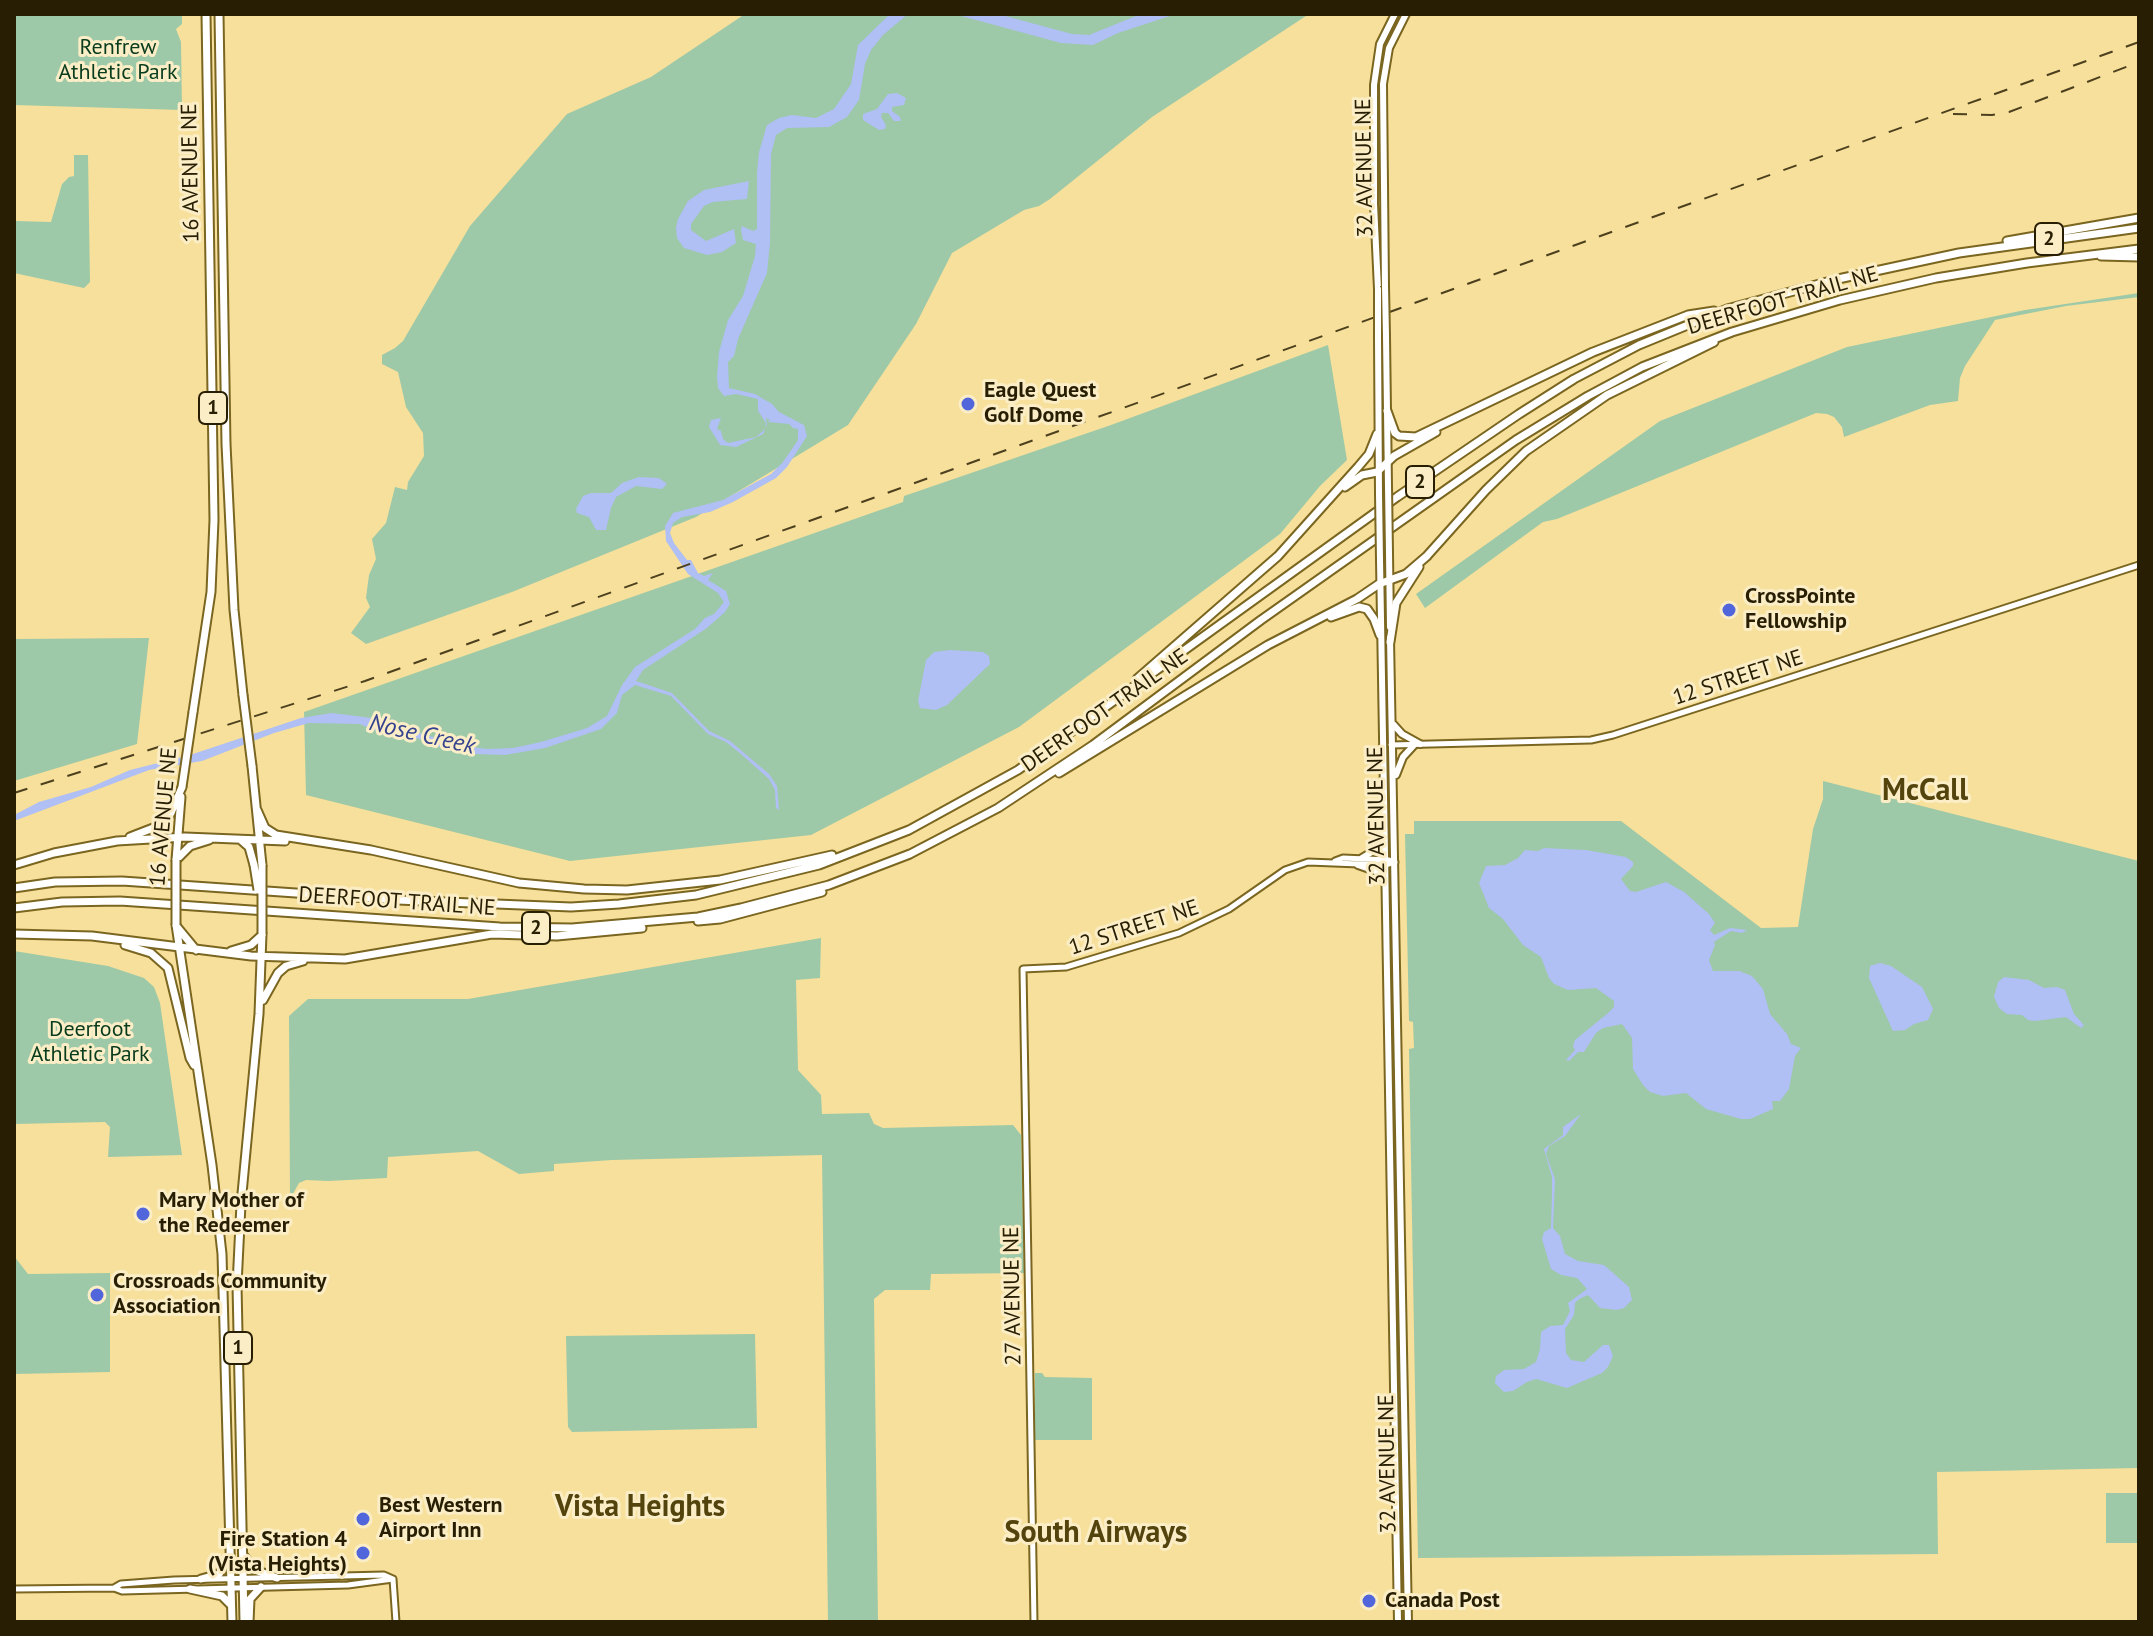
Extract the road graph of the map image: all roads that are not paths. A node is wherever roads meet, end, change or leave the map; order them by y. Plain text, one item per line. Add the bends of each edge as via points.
1 (206, 14) edge
2 (219, 14) edge
3 (1395, 14) edge
4 (1406, 14) edge
5 (2139, 218) edge
6 (2139, 228) edge
7 (2139, 249) edge
8 (1959, 253) junction
9 (2083, 255) junction
10 (2139, 257) edge
11 (1382, 288) junction
12 (1727, 309) junction
13 (1732, 332) junction
14 (1382, 337) junction
15 (1497, 397) junction
16 (1387, 411) junction
17 (1377, 434) junction
18 (1389, 461) junction
19 (1377, 472) junction
20 (1334, 495) junction
21 (1427, 556) junction
22 (2139, 565) edge
23 (1389, 580) junction
24 (1379, 584) junction
25 (1289, 635) junction
26 (1380, 635) junction
27 (1390, 642) junction
28 (1131, 688) junction
29 (1393, 724) junction
30 (1417, 744) junction
31 (1382, 745) junction
32 (1394, 745) junction
33 (1394, 782) junction
34 (182, 787) junction
35 (998, 808) junction
36 (1383, 809) junction
37 (257, 810) junction
38 (177, 837) junction
39 (215, 838) junction
40 (239, 839) junction
41 (260, 840) junction
42 (117, 841) junction
43 (338, 845) junction
44 (862, 848) junction
45 (176, 860) junction
46 (1360, 861) junction
47 (1385, 862) junction
48 (1395, 862) junction
49 (14, 865) edge
50 (258, 865) junction
51 (856, 875) junction
52 (1385, 882) junction
53 (14, 888) edge
54 (14, 908) edge
55 (176, 925) junction
56 (14, 934) edge
57 (56, 934) junction
58 (262, 934) junction
59 (178, 948) junction
60 (196, 950) junction
61 (225, 952) junction
62 (262, 956) junction
63 (309, 959) junction
64 (1023, 969) joint
65 (259, 1014) junction
66 (197, 1069) junction
67 (243, 1552) junction
68 (231, 1555) junction
69 (277, 1578) junction
70 (201, 1579) junction
71 (393, 1579) junction
72 (231, 1583) junction
73 (243, 1583) junction
74 (261, 1587) junction
75 (114, 1588) junction
76 (14, 1589) edge
77 (190, 1589) junction
78 (231, 1606) junction
79 (1398, 1620) edge
80 (232, 1622) edge
81 (246, 1622) edge
82 (396, 1622) edge
83 (1034, 1622) edge
84 (1408, 1622) edge

1 - 34 highway, 16 AVENUE NE / 1, bridge via 213,544 207,623
2 - 37 highway, 16 AVENUE NE / 1, bridge via 226,444 234,610
3 - 11 main road, 32 AVENUE NE via 1380,44 1374,85 1374,204
4 - 11 main road, 32 AVENUE NE via 1389,48 1383,84
5 - 8 highway via 2033,234
6 - 8 highway, DEERFOOT TRAIL NE / 2
7 - 9 highway, DEERFOOT TRAIL NE / 2
8 - 12 highway, DEERFOOT TRAIL NE / 2
9 - 10 highway
9 - 13 highway, DEERFOOT TRAIL NE / 2 via 1936,278
11 - 14 main road, 32 AVENUE NE, bridge
12 - 15 highway via 1688,315
12 - 28 highway, DEERFOOT TRAIL NE / 2 via 1574,379 1397,497
13 - 21 highway via 1607,395 1526,451
13 - 35 highway, DEERFOOT TRAIL NE / 2 via 1642,367 1516,440
14 - 16 main road, 32 AVENUE NE
14 - 17 main road, 32 AVENUE NE
15 - 16 highway via 1409,438 1395,433
15 - 18 highway
16 - 18 main road, 32 AVENUE NE
17 - 19 main road, 32 AVENUE NE
17 - 20 highway via 1369,454
18 - 19 highway
18 - 23 main road, 32 AVENUE NE, bridge
19 - 20 highway via 1359,477
19 - 24 main road, 32 AVENUE NE, bridge
20 - 28 highway via 1278,556
21 - 23 highway via 1406,574
21 - 27 highway via 1400,593
22 - 30 street, 12 STREET NE via 1613,735
23 - 24 highway
23 - 27 main road, 32 AVENUE NE
24 - 25 highway
24 - 26 main road, 32 AVENUE NE
25 - 26 highway via 1359,607 1371,613
25 - 35 highway
26 - 31 main road, 32 AVENUE NE
27 - 29 main road, 32 AVENUE NE
28 - 44 highway, DEERFOOT TRAIL NE / 2 via 1018,770 909,830
29 - 30 main road
29 - 32 main road, 32 AVENUE NE
30 - 32 street, 12 STREET NE
30 - 33 main road via 1403,757
31 - 32 street, 12 STREET NE
31 - 36 main road, 32 AVENUE NE
32 - 33 main road, 32 AVENUE NE
33 - 48 main road, 32 AVENUE NE
34 - 38 highway, 16 AVENUE NE / 1
34 - 42 highway via 161,825
35 - 51 highway, DEERFOOT TRAIL NE / 2 via 910,854
36 - 46 main road via 1378,846
36 - 47 main road, 32 AVENUE NE
37 - 41 highway, 16 AVENUE NE / 1
37 - 43 highway via 272,833
38 - 39 highway
38 - 42 highway
38 - 45 highway, 16 AVENUE NE / 1
39 - 40 highway
39 - 45 highway via 190,846
40 - 41 highway
40 - 50 highway
41 - 43 highway
41 - 50 highway, 16 AVENUE NE / 1
42 - 49 highway
43 - 44 highway via 519,883 627,890 720,880
44 - 53 highway, DEERFOOT TRAIL NE / 2 via 819,865 696,895 571,907 122,881
45 - 55 highway, 16 AVENUE NE / 1, bridge
46 - 47 street, 12 STREET NE
46 - 52 main road
46 - 64 street, 12 STREET NE via 1308,862 1285,870 1229,909 1179,933 1066,967
47 - 48 street, 12 STREET NE
47 - 52 main road, 32 AVENUE NE
48 - 84 main road, 32 AVENUE NE
50 - 58 highway, 1, bridge
51 - 54 highway, DEERFOOT TRAIL NE / 2 via 727,911 585,928 120,901
51 - 63 highway via 835,888 720,919 557,936 492,934 374,956
52 - 79 main road, 32 AVENUE NE
55 - 59 highway, 16 AVENUE NE / 1
55 - 60 highway
56 - 57 highway
57 - 59 highway
57 - 66 highway via 139,948 164,961
58 - 61 highway via 251,945
58 - 62 highway, 1
59 - 60 highway
59 - 66 highway, 16 AVENUE NE / 1
60 - 61 highway
61 - 62 highway
62 - 63 highway
62 - 65 highway, 1
63 - 65 highway via 286,966 273,978
64 - 83 street, 27 AVENUE NE
65 - 67 highway, 1 via 237,1285
66 - 68 highway, 16 AVENUE NE / 1 via 222,1254
67 - 69 highway via 250,1567
67 - 73 highway, 1
68 - 70 highway via 219,1574
68 - 72 highway, 16 AVENUE NE / 1
69 - 71 street
69 - 73 street
70 - 72 street
70 - 75 street
71 - 74 street
71 - 82 street
72 - 73 street
72 - 77 street
72 - 78 highway, 16 AVENUE NE / 1
73 - 74 street
73 - 81 highway, 1
74 - 81 highway via 250,1599
75 - 76 street
75 - 77 street
77 - 78 highway via 222,1596
78 - 80 highway, 16 AVENUE NE / 1

